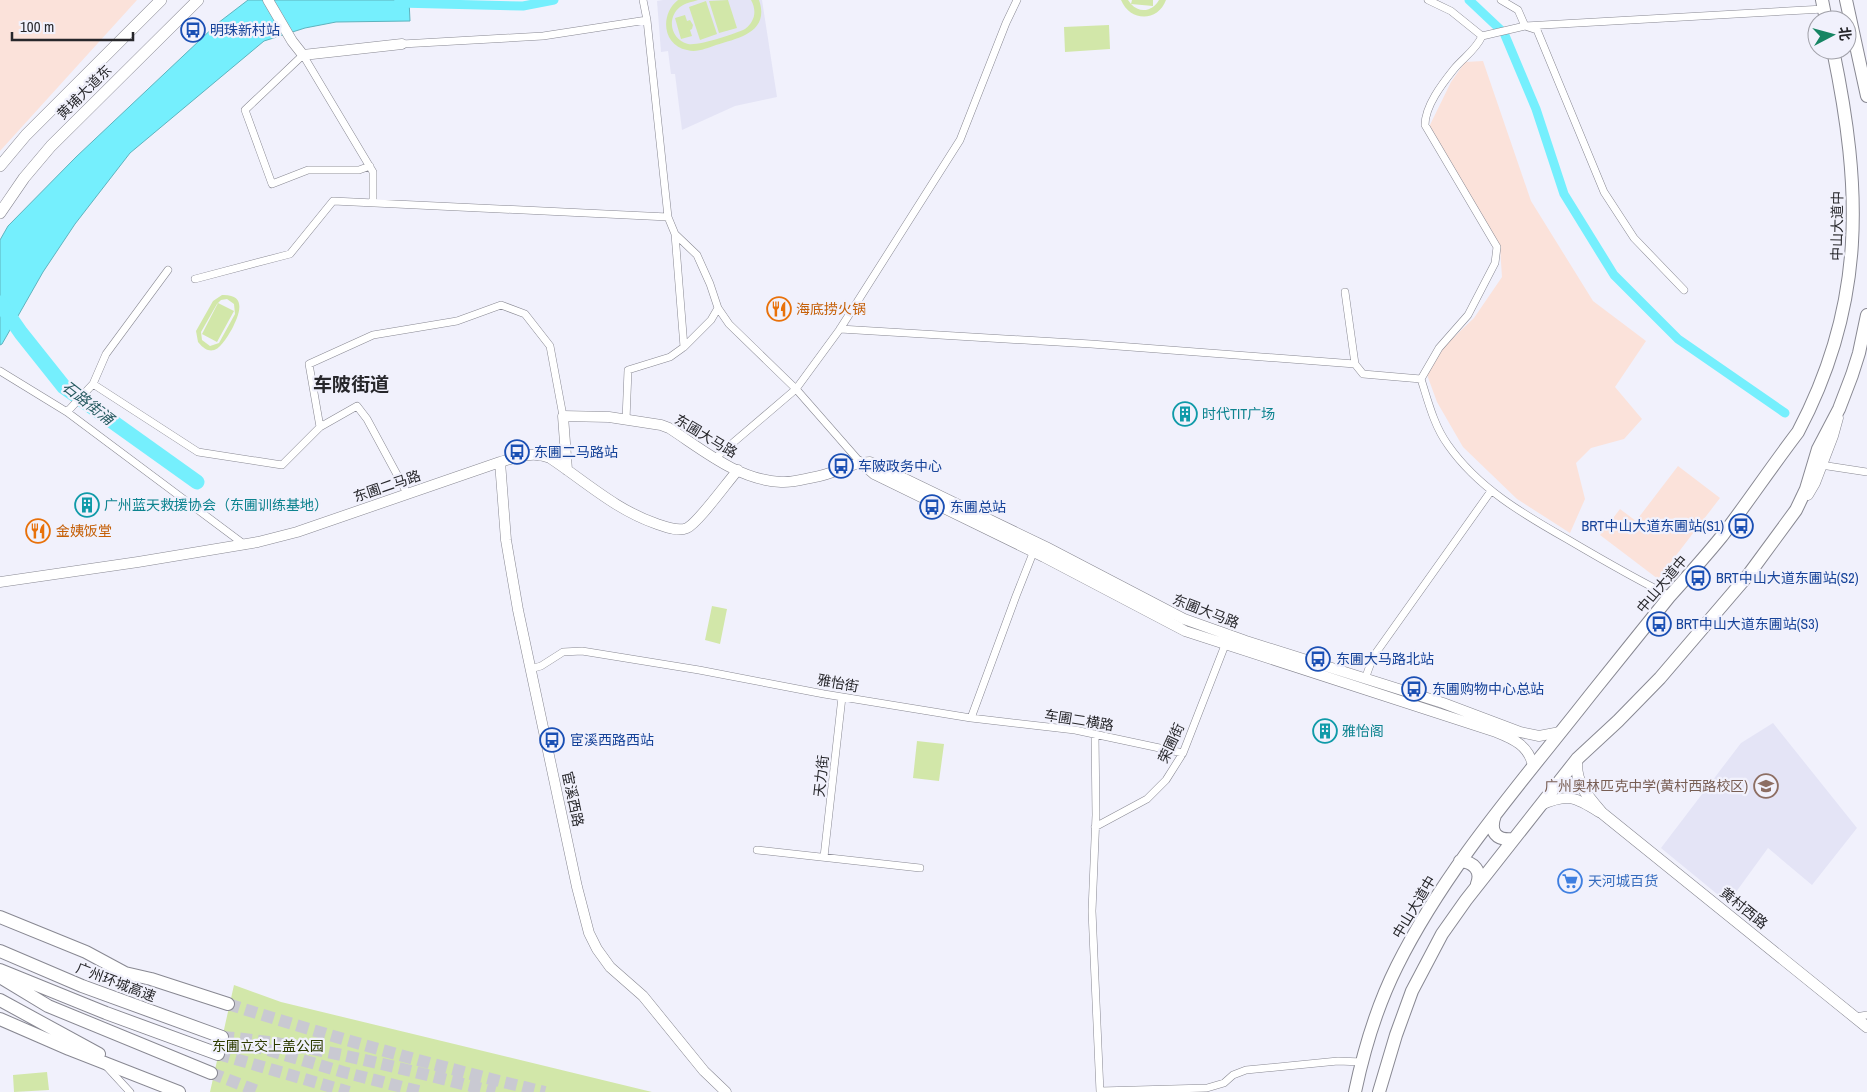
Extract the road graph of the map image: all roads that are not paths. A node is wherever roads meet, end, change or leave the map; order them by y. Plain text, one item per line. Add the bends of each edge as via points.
1 (162, 0) edge
2 (198, 0) edge
3 (268, 0) edge
4 (643, 0) edge
5 (1017, 0) edge
6 (1428, 0) edge
7 (1501, 0) edge
8 (1846, 0) edge
9 (1807, 11) edge
10 (647, 20) junction
11 (1525, 26) junction
12 (1482, 36) junction
13 (402, 44) joint
14 (303, 55) junction
15 (1834, 60) edge
16 (1867, 96) edge
17 (0, 165) edge
18 (370, 166) junction
19 (373, 203) junction
20 (0, 213) edge
21 (668, 217) junction
22 (675, 234) junction
23 (168, 270) dead end
24 (195, 279) dead end
25 (1684, 290) dead end
26 (1345, 292) dead end
27 (718, 308) junction
28 (1867, 315) edge
29 (840, 329) junction
30 (684, 347) junction
31 (1355, 364) junction
32 (0, 371) edge
33 (1421, 379) junction
34 (93, 384) junction
35 (796, 389) junction
36 (1839, 409) junction
37 (67, 412) junction
38 (563, 416) junction
39 (626, 420) junction
40 (320, 428) junction
41 (714, 459) junction
42 (500, 462) junction
43 (860, 462) junction
44 (1820, 465) junction
45 (567, 470) junction
46 (738, 470) junction
47 (1867, 472) edge
48 (1490, 491) junction
49 (406, 493) junction
50 (1796, 510) junction
51 (246, 545) junction
52 (1036, 548) junction
53 (0, 582) edge
54 (1670, 596) junction
55 (1227, 640) junction
56 (530, 669) junction
57 (1365, 679) junction
58 (842, 697) junction
59 (1411, 699) junction
60 (971, 718) junction
61 (1560, 732) junction
62 (1095, 734) junction
63 (1183, 753) junction
64 (1577, 759) junction
65 (1533, 766) junction
66 (1540, 805) junction
67 (1496, 813) junction
68 (1602, 813) junction
69 (1095, 827) junction
70 (1514, 839) junction
71 (757, 850) dead end
72 (824, 857) junction
73 (1460, 861) junction
74 (920, 868) dead end
75 (1477, 884) junction
76 (0, 917) edge
77 (0, 951) edge
78 (0, 970) edge
79 (0, 976) edge
80 (0, 1000) edge
81 (228, 1004) tunnel mouth
82 (1862, 1016) edge
83 (0, 1019) edge
84 (1867, 1027) edge
85 (222, 1037) tunnel mouth
86 (218, 1054) tunnel mouth
87 (1362, 1062) junction
88 (103, 1063) junction
89 (211, 1073) tunnel mouth
90 (161, 1085) junction
91 (1380, 1089) edge
92 (1100, 1091) edge
93 (130, 1092) edge
94 (179, 1092) edge
95 (726, 1092) edge
96 (1354, 1092) edge

1 - 17 main road, 黄埔大道东
2 - 20 main road, 黄埔大道东 via 51,146
3 - 14 street
4 - 10 street
5 - 29 street via 960,140
6 - 12 street via 1451,12
7 - 11 street via 1518,10
8 - 16 highway
9 - 11 street
10 - 13 street via 542,36
10 - 21 street
11 - 12 street
11 - 25 street via 1537,30 1604,192 1634,238
12 - 33 street via 1479,44 1454,69 1435,96 1425,116 1425,125 1497,247 1495,262 1468,315 1439,348
13 - 14 street
14 - 18 street
14 - 18 street via 245,110 272,184 308,170 359,170
15 - 54 highway, 中山大道中 via 1852,160 1853,197 1851,268 1837,339 1815,398 1798,432 1720,538
18 - 19 street via 373,172
19 - 21 street
19 - 24 street via 333,201 290,254
21 - 22 street
22 - 27 street via 697,255
22 - 30 street
23 - 34 street via 106,354
26 - 31 street
27 - 30 street via 711,320
27 - 35 street via 729,324
28 - 36 highway via 1859,353
29 - 31 street
29 - 35 street
30 - 39 street via 670,357 628,370
31 - 33 street via 1363,374
32 - 37 street
33 - 48 street via 1441,434 1460,460
34 - 37 street
34 - 40 street via 198,452 282,464
35 - 41 street
35 - 43 street
36 - 44 street via 1833,436
36 - 50 highway via 1818,449
37 - 51 street
38 - 39 street, 东圃大马路
38 - 40 street via 550,346 525,314 501,305 457,321 372,335 309,364
38 - 45 street
39 - 41 street, 东圃大马路 via 669,428
40 - 49 street via 357,406
41 - 46 street, 东圃大马路
42 - 45 street, 东圃二马路 via 541,454
42 - 49 street, 东圃二马路
42 - 56 street, 宦溪西路 via 508,556
43 - 46 street, 东圃大马路 via 829,474 783,482 761,479
43 - 52 street, 东圃大马路 via 874,474
44 - 47 street
44 - 50 street via 1815,483
45 - 46 street, 东圃二马路 via 624,510 675,529 688,528
48 - 54 street via 1623,572
48 - 57 street via 1373,657
49 - 51 street, 东圃二马路 via 297,532
50 - 64 highway via 1749,574 1660,678
51 - 53 street, 东圃二马路
52 - 55 street, 东圃大马路
52 - 60 street
54 - 61 highway, 中山大道中
55 - 57 street, 东圃大马路
55 - 59 street, 东圃大马路
55 - 63 street, 荣圃街
56 - 58 street, 雅怡街 via 563,652 582,651
56 - 95 street, 宦溪西路 via 589,933 610,967 643,996 704,1071
57 - 59 street, 东圃大马路
58 - 60 street, 雅怡街
58 - 72 street, 天力街
59 - 61 street, 东圃大马路 via 1443,704 1527,734 1539,736
59 - 65 street, 东圃大马路 via 1509,737 1528,751
60 - 62 street, 车圃二横路
61 - 65 highway, 中山大道中
62 - 63 street, 车圃二横路
62 - 69 street
63 - 69 street, 荣圃街 via 1166,780 1147,800
64 - 66 highway
64 - 68 main road, 黄村西路 via 1578,780
65 - 67 highway, 中山大道中
66 - 68 street via 1574,798
66 - 70 highway
67 - 70 highway via 1493,822 1496,834 1502,840
67 - 73 highway, 中山大道中
68 - 82 main road, 黄村西路
69 - 92 street via 1092,911
70 - 75 highway
71 - 72 street
72 - 74 street
73 - 75 highway via 1471,863 1477,869
73 - 87 highway, 中山大道中 via 1396,967
75 - 91 highway via 1442,934 1419,977 1404,1012
76 - 81 highway via 86,952 126,973
77 - 85 highway, 广州环城高速
78 - 86 highway
79 - 89 highway via 48,1006
80 - 90 highway
82 - 84 main road, 黄村西路
83 - 88 highway
87 - 92 street via 1338,1061 1246,1070 1224,1083 1207,1088
87 - 96 highway, 中山大道中
88 - 90 highway
88 - 93 street
90 - 94 highway

